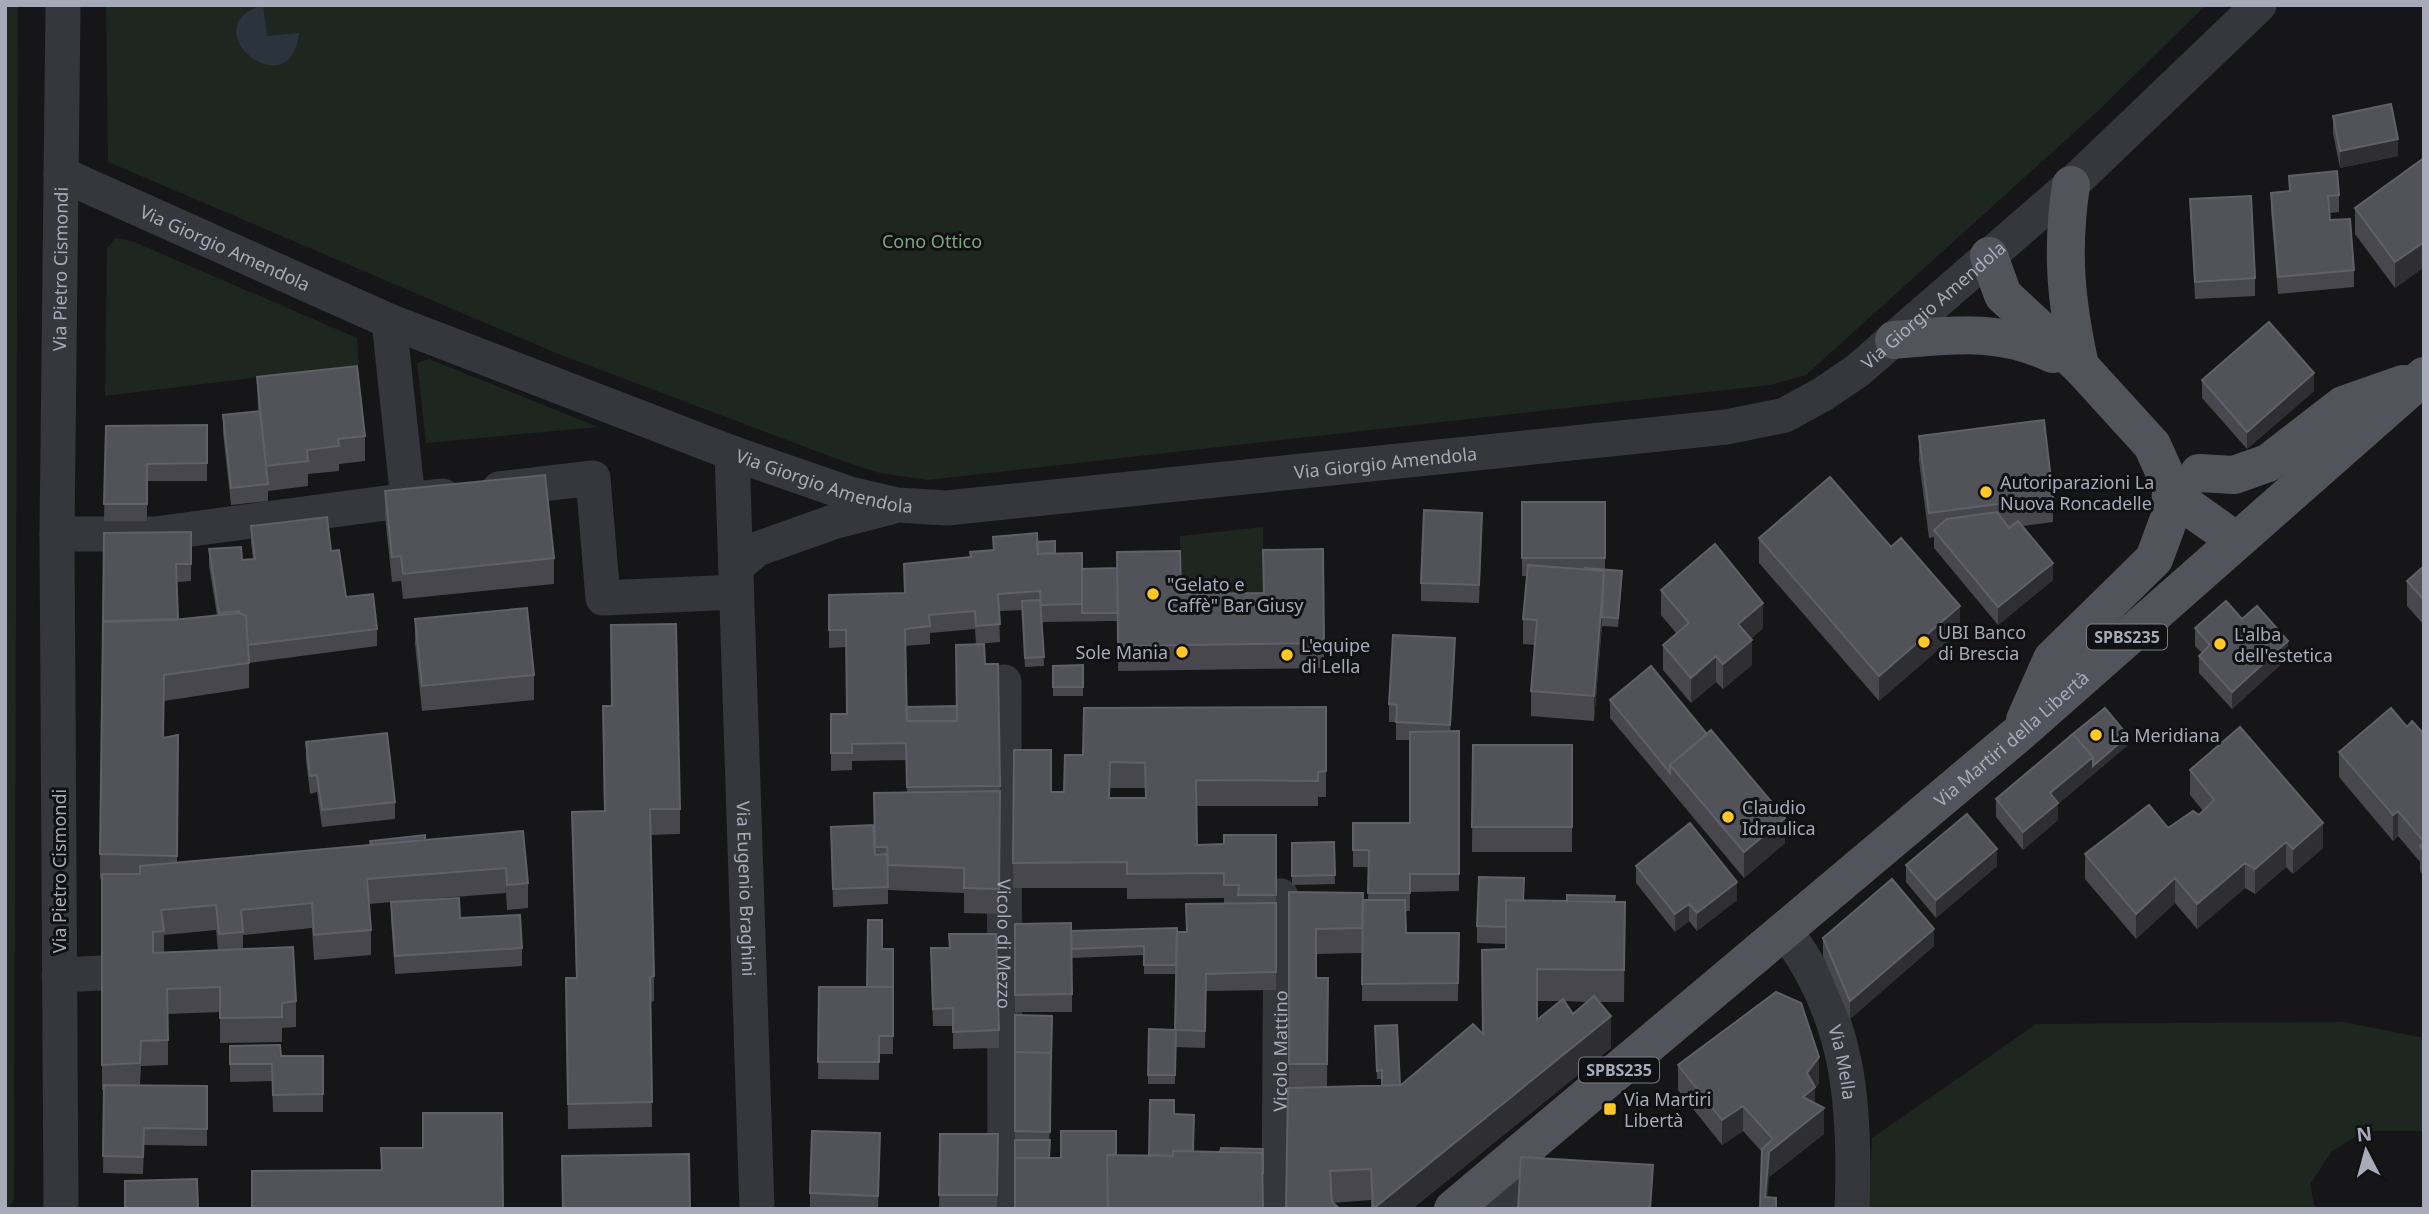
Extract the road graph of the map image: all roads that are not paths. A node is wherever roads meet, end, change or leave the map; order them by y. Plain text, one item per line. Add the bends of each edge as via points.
1 (63, 5) edge
2 (2259, 5) edge
3 (61, 174) junction
4 (2071, 186) junction
5 (1989, 256) junction
6 (389, 321) junction
7 (1894, 340) junction
8 (2080, 366) junction
9 (2424, 376) edge
10 (732, 453) junction
11 (2185, 480) junction
12 (408, 500) junction
13 (897, 505) junction
14 (57, 534) junction
15 (2235, 540) junction
16 (736, 580) junction
17 (1004, 682) dead end
18 (2018, 734) junction
19 (1281, 896) dead end
20 (1785, 931) junction
21 (102, 973) edge
22 (59, 975) junction
23 (1507, 1164) junction
24 (60, 1208) edge
25 (757, 1209) edge
26 (1005, 1209) edge
27 (1279, 1209) edge
28 (1453, 1209) edge
29 (1500, 1209) edge
30 (1852, 1209) edge

1 - 3 street, Via Pietro Cismondi
2 - 4 street, Via Giorgio Amendola
3 - 6 street, Via Giorgio Amendola
3 - 14 street, Via Pietro Cismondi
4 - 5 street, Via Giorgio Amendola
4 - 8 main road via 2064,261 2067,308
5 - 7 street, Via Giorgio Amendola
5 - 8 main road via 2021,279 2040,301
6 - 10 street, Via Giorgio Amendola
6 - 12 street
7 - 8 main road via 1996,335 2025,340
7 - 13 street, Via Giorgio Amendola via 1831,388 1785,415 1726,427 947,509
8 - 11 main road
9 - 11 main road via 2343,405 2268,463 2234,475
9 - 15 main road, Via Martiri della Libertà / SPBS235
10 - 13 street, Via Giorgio Amendola via 821,485
10 - 16 street, Via Eugenio Braghini
11 - 15 main road via 2190,508
11 - 18 main road via 2154,559 2052,659
12 - 14 street via 155,534
12 - 16 street via 593,478 603,598
13 - 16 street via 757,549
14 - 22 street, Via Pietro Cismondi
15 - 18 main road, Via Martiri della Libertà / SPBS235
16 - 25 street, Via Eugenio Braghini
17 - 26 street, Vicolo di Mezzo
18 - 20 main road, Via Martiri della Libertà / SPBS235
19 - 27 street, Vicolo Mattino
20 - 23 main road, SPBS235
20 - 30 street, Via Mella via 1806,958 1829,1006 1844,1058 1855,1137
21 - 22 street
22 - 24 street, Via Pietro Cismondi
23 - 28 main road, SPBS235
23 - 29 street

